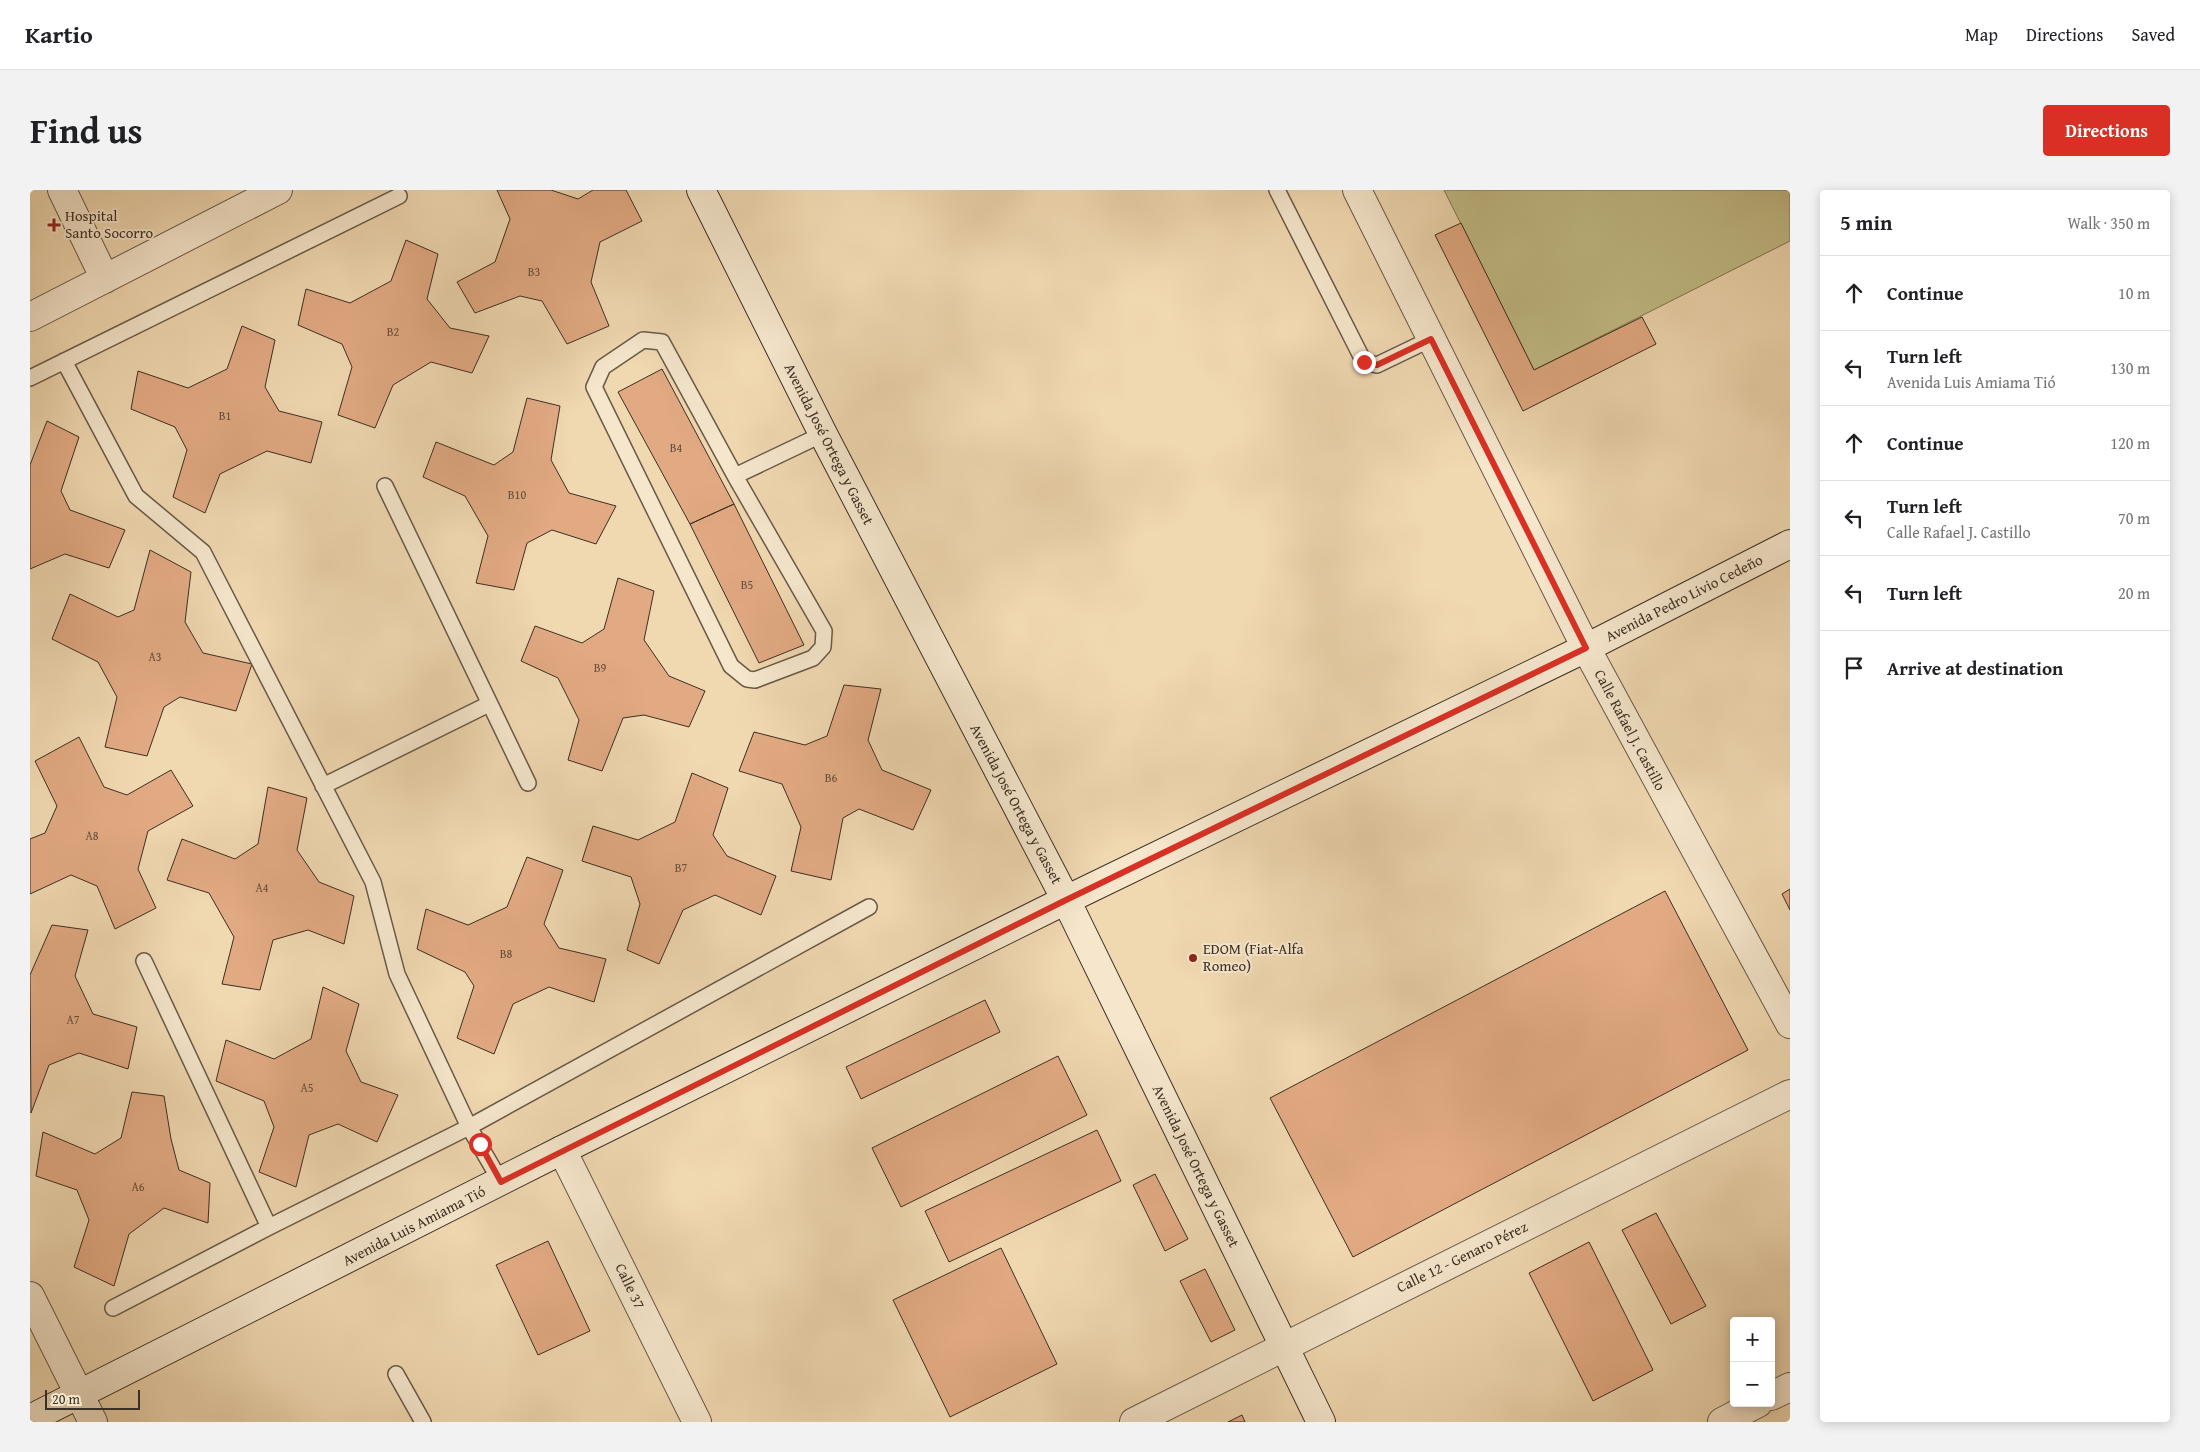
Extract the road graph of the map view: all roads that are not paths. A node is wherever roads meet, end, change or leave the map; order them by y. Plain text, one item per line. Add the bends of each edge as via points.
1 (62, 190) edge
2 (278, 190) edge
3 (701, 190) edge
4 (1277, 190) edge
5 (1357, 190) edge
6 (399, 196) dead end
7 (105, 279) junction
8 (30, 317) edge
9 (1431, 339) junction
10 (64, 361) junction
11 (30, 378) edge
12 (823, 434) junction
13 (735, 476) junction
14 (384, 486) dead end
15 (1790, 544) edge
16 (1586, 648) junction
17 (489, 704) junction
18 (528, 783) dead end
19 (323, 786) junction
20 (1066, 900) junction
21 (869, 908) dead end
22 (144, 961) dead end
23 (1790, 1024) edge
24 (1790, 1094) edge
25 (469, 1127) junction
26 (562, 1150) junction
27 (501, 1182) junction
28 (269, 1227) junction
29 (30, 1296) edge
30 (113, 1308) dead end
31 (1283, 1346) junction
32 (396, 1374) dead end
33 (1790, 1387) edge
34 (80, 1394) junction
35 (1775, 1394) edge
36 (1750, 1407) edge
37 (30, 1419) edge
38 (93, 1422) edge
39 (423, 1422) edge
40 (697, 1422) edge
41 (1134, 1422) edge
42 (1321, 1422) edge
43 (1722, 1422) edge

1 - 7 main road
2 - 7 main road
3 - 12 main road, Avenida José Ortega y Gasset
4 - 9 lane via 1364,362 1377,365
5 - 9 main road, Calle Rafael J. Castillo
6 - 10 lane
7 - 8 main road
9 - 16 main road, Calle Rafael J. Castillo
10 - 11 lane
10 - 19 lane via 136,496 204,552
12 - 13 lane
12 - 20 main road, Avenida José Ortega y Gasset
13 - 13 lane via 662,342 644,340 603,367 594,387 731,666 746,679 755,680 812,658 823,647 824,631
14 - 17 lane
15 - 16 main road, Avenida Pedro Livio Cedeño
16 - 20 main road, Avenida Pedro Livio Cedeño
16 - 23 main road, Calle Rafael J. Castillo
17 - 18 lane
17 - 19 lane
19 - 25 lane via 373,882 397,974
20 - 26 main road, Avenida Luis Amiama Tió
20 - 31 main road, Avenida José Ortega y Gasset
21 - 25 lane
22 - 28 lane
24 - 31 main road, Calle 12 - Genaro Pérez
25 - 27 lane
25 - 28 lane
26 - 27 main road, Avenida Luis Amiama Tió
26 - 40 main road, Calle 37
27 - 34 main road, Avenida Luis Amiama Tió
28 - 30 lane
29 - 34 main road
31 - 41 main road, Calle 12 - Genaro Pérez
31 - 42 main road, Avenida José Ortega y Gasset
32 - 39 lane
33 - 35 main road
34 - 37 main road, Avenida Luis Amiama Tió
34 - 38 main road
36 - 43 main road

